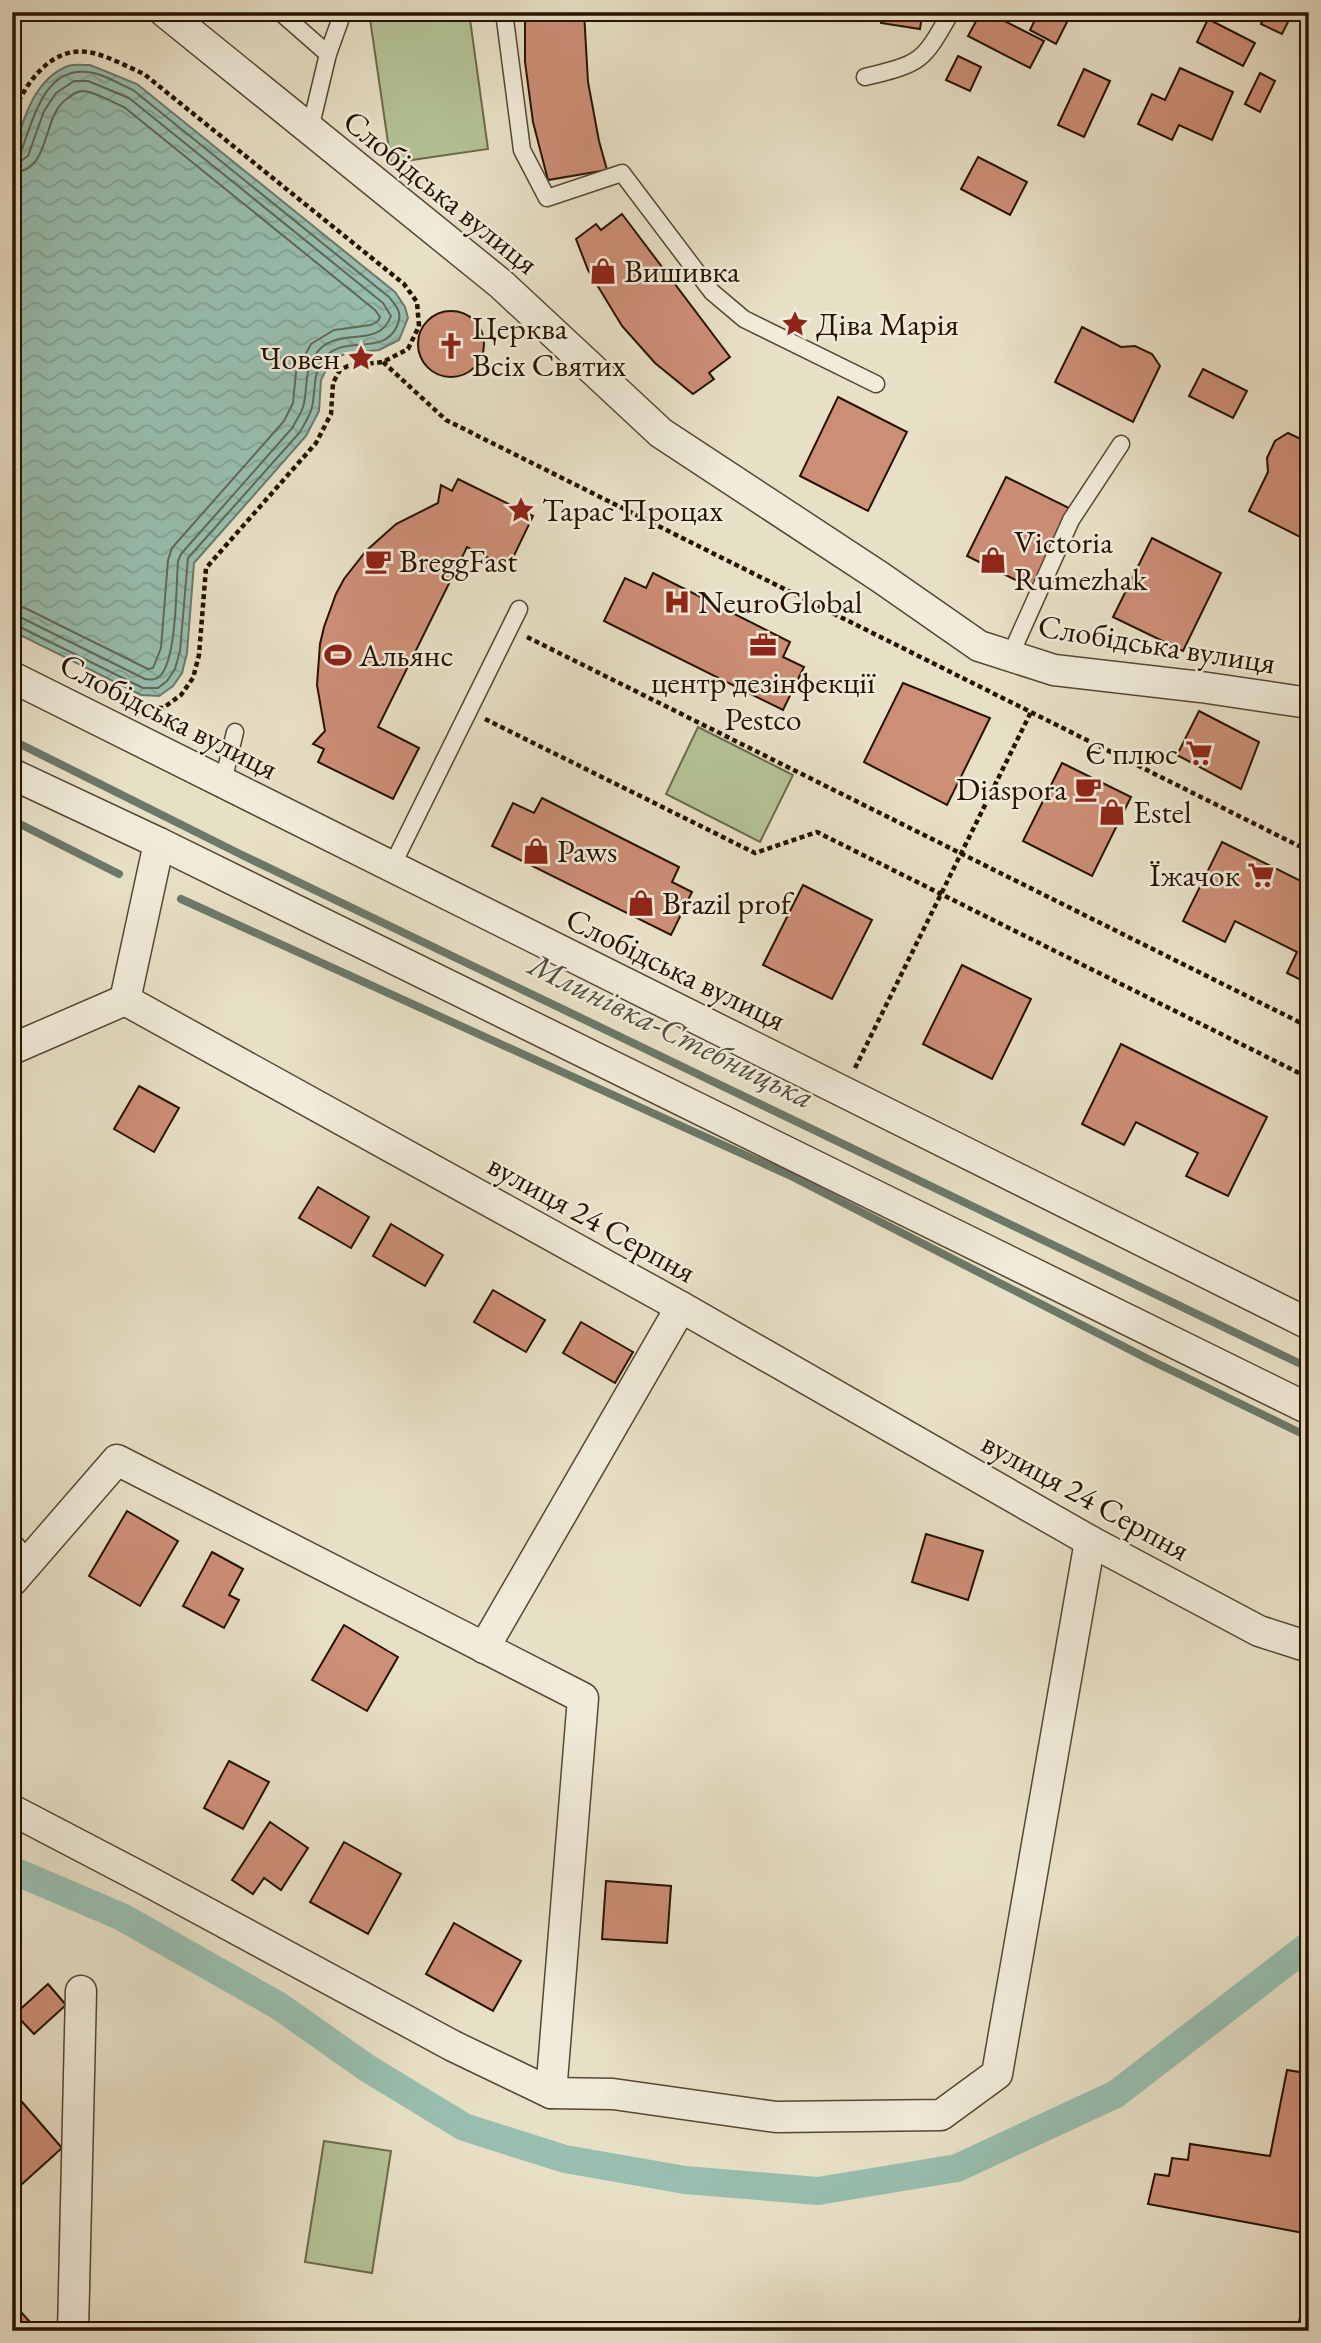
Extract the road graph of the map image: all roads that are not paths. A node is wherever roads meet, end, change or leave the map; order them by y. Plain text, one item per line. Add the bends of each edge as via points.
1 (165, 12) edge
2 (280, 12) edge
3 (342, 12) edge
4 (504, 12) edge
5 (951, 12) edge
6 (328, 54) junction
7 (865, 77) dead end
8 (310, 129) junction
9 (876, 384) dead end
10 (1121, 444) dead end
11 (519, 609) dead end
12 (1010, 656) junction
13 (12, 677) edge
14 (1309, 704) edge
15 (235, 732) dead end
16 (12, 774) edge
17 (223, 784) junction
18 (159, 843) junction
19 (392, 866) junction
20 (125, 1000) junction
21 (12, 1049) edge
22 (681, 1307) junction
23 (1309, 1324) edge
24 (1309, 1409) edge
25 (1090, 1541) junction
26 (18, 1561) edge
27 (484, 1647) junction
28 (1309, 1647) edge
29 (12, 1810) edge
30 (81, 1991) dead end
31 (551, 2093) junction
32 (73, 2331) edge

1 - 8 street, Слобідська вулиця
2 - 6 lane
3 - 6 lane
4 - 9 lane via 522,150 547,198 622,173 712,292 744,319
5 - 7 lane via 924,56 901,68
6 - 8 lane
8 - 12 street, Слобідська вулиця via 501,284 661,433 979,646
10 - 12 lane via 1071,520
11 - 19 lane
12 - 14 street, Слобідська вулиця via 1054,670
13 - 17 street, Слобідська вулиця
15 - 17 lane
16 - 18 street
17 - 19 street, Слобідська вулиця
18 - 20 street
18 - 24 street
19 - 23 street, Слобідська вулиця
20 - 21 street
20 - 22 street, вулиця 24 Серпня
22 - 25 street, вулиця 24 Серпня
22 - 27 street
25 - 28 street, вулиця 24 Серпня via 1259,1631
25 - 31 street via 998,2074 941,2115 776,2117 613,2094
26 - 27 street via 117,1460
27 - 31 street via 583,1698
29 - 31 street via 453,2046
30 - 32 street

